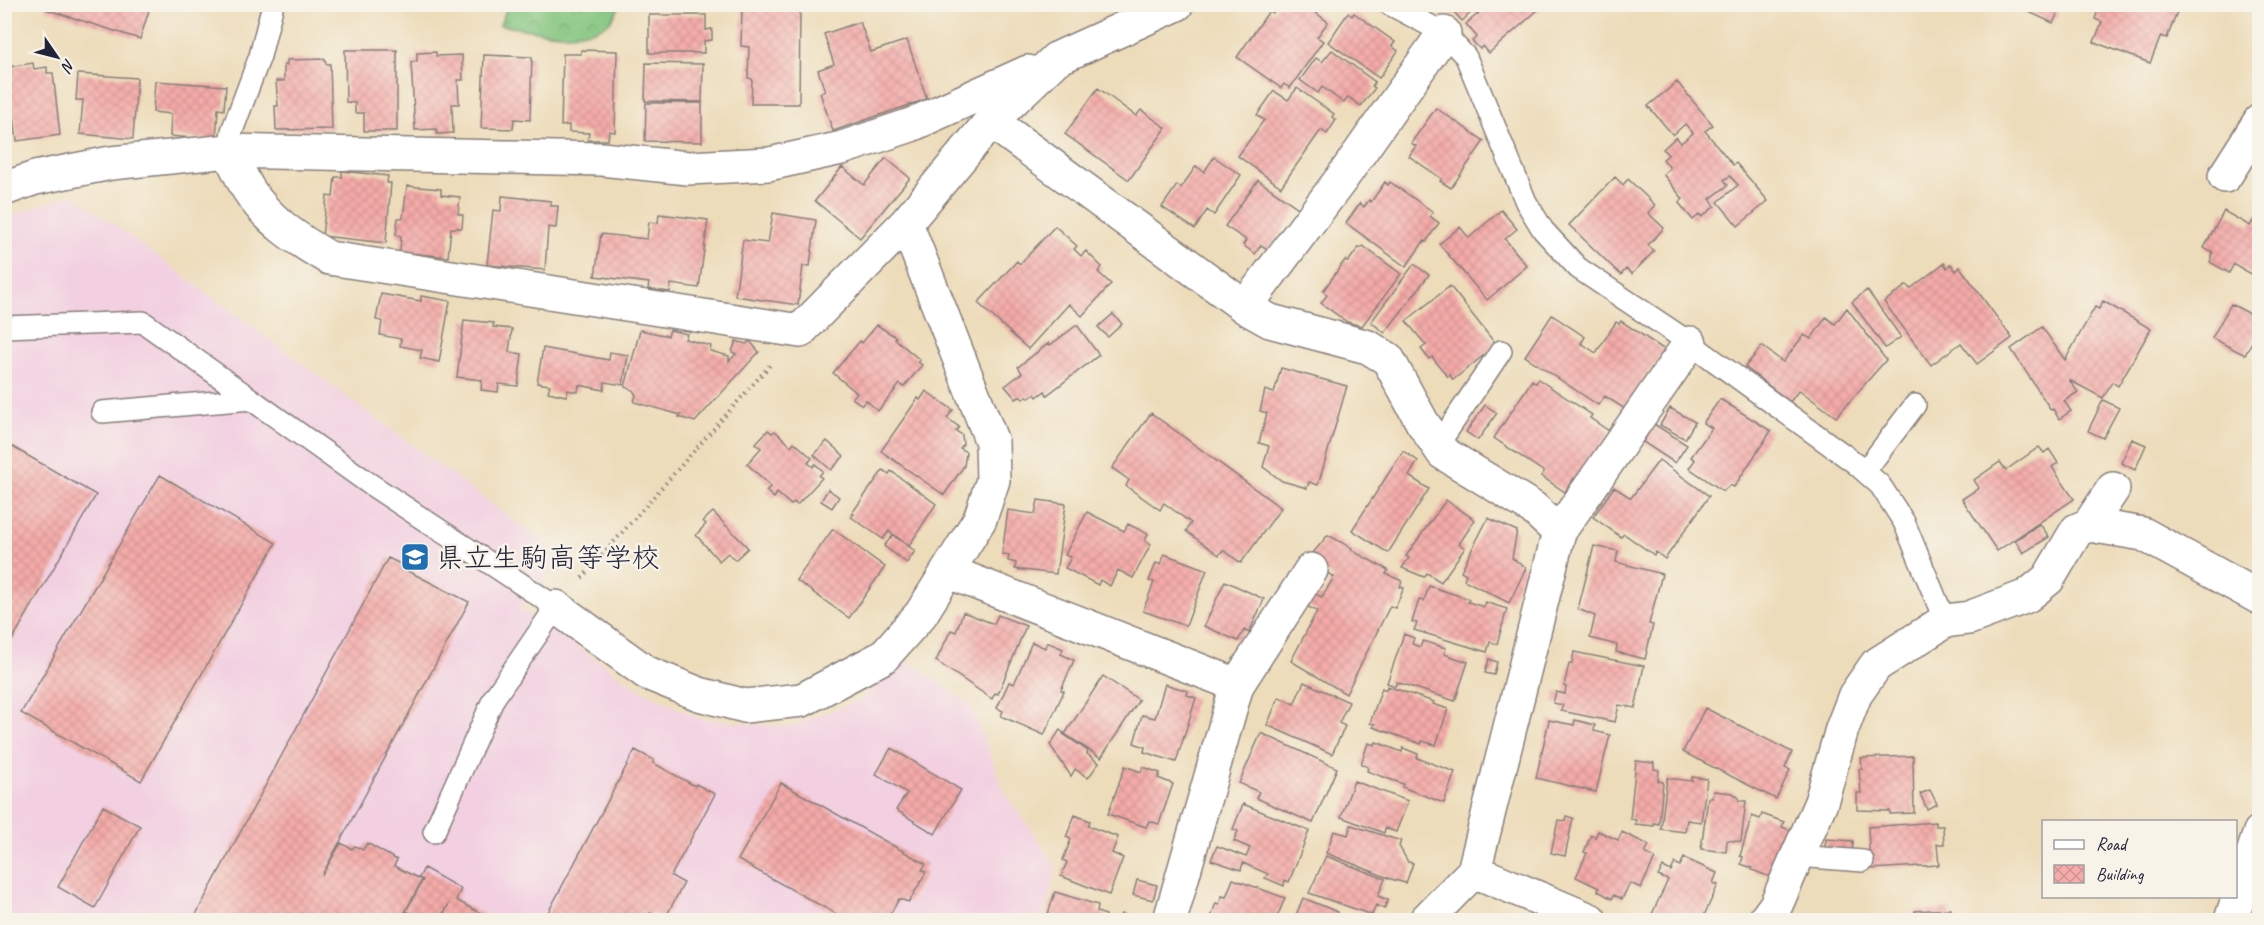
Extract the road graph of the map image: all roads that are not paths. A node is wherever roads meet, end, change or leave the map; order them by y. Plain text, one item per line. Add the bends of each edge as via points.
1 (273, 4) edge
2 (1177, 4) edge
3 (1389, 4) edge
4 (1444, 33) junction
5 (1056, 59) junction
6 (991, 121) junction
7 (2259, 121) edge
8 (229, 151) junction
9 (2225, 176) dead end
10 (4, 189) edge
11 (906, 223) junction
12 (1245, 307) junction
13 (4, 327) edge
14 (1690, 343) junction
15 (1502, 351) dead end
16 (251, 399) junction
17 (1915, 405) dead end
18 (102, 412) dead end
19 (1438, 445) junction
20 (1865, 471) junction
21 (2114, 489) dead end
22 (2089, 525) junction
23 (1559, 532) junction
24 (1311, 570) dead end
25 (949, 572) junction
26 (2259, 598) edge
27 (556, 608) junction
28 (1945, 621) junction
29 (1237, 685) junction
30 (434, 832) dead end
31 (2259, 832) edge
32 (1797, 856) junction
33 (1863, 861) dead end
34 (1474, 871) junction
35 (1170, 921) edge
36 (1426, 921) edge
37 (1590, 921) edge
38 (1765, 921) edge
39 (2231, 921) edge

1 - 8 lane
2 - 5 street
3 - 4 lane
4 - 12 street
4 - 14 lane via 1466,57 1526,202 1543,230 1578,268
5 - 6 street
5 - 8 street via 911,125 842,148 768,164 688,168 601,159
6 - 11 street
6 - 12 street
7 - 9 street
8 - 10 street via 111,164 35,178
8 - 11 street via 249,190 276,224 329,258 800,331
11 - 25 street via 992,442 993,480 980,519
12 - 19 street via 1270,321 1368,346 1388,359
13 - 16 lane via 143,321
14 - 20 lane
14 - 23 street
15 - 19 lane
16 - 18 lane
16 - 27 lane
17 - 20 lane
19 - 23 street via 1443,453 1533,508
20 - 28 lane via 1880,484 1904,522
21 - 22 street
22 - 26 street via 2143,534
22 - 28 street via 2077,530 2048,579 2027,596 1969,618
23 - 34 street
24 - 29 street
25 - 27 street via 921,614 883,657 802,700 746,706 699,694 647,673
25 - 29 street
27 - 30 lane via 494,698
28 - 32 street via 1876,665 1855,695 1821,802
29 - 35 street
31 - 39 street
32 - 33 lane
32 - 38 street via 1776,906
34 - 36 street
34 - 37 street

